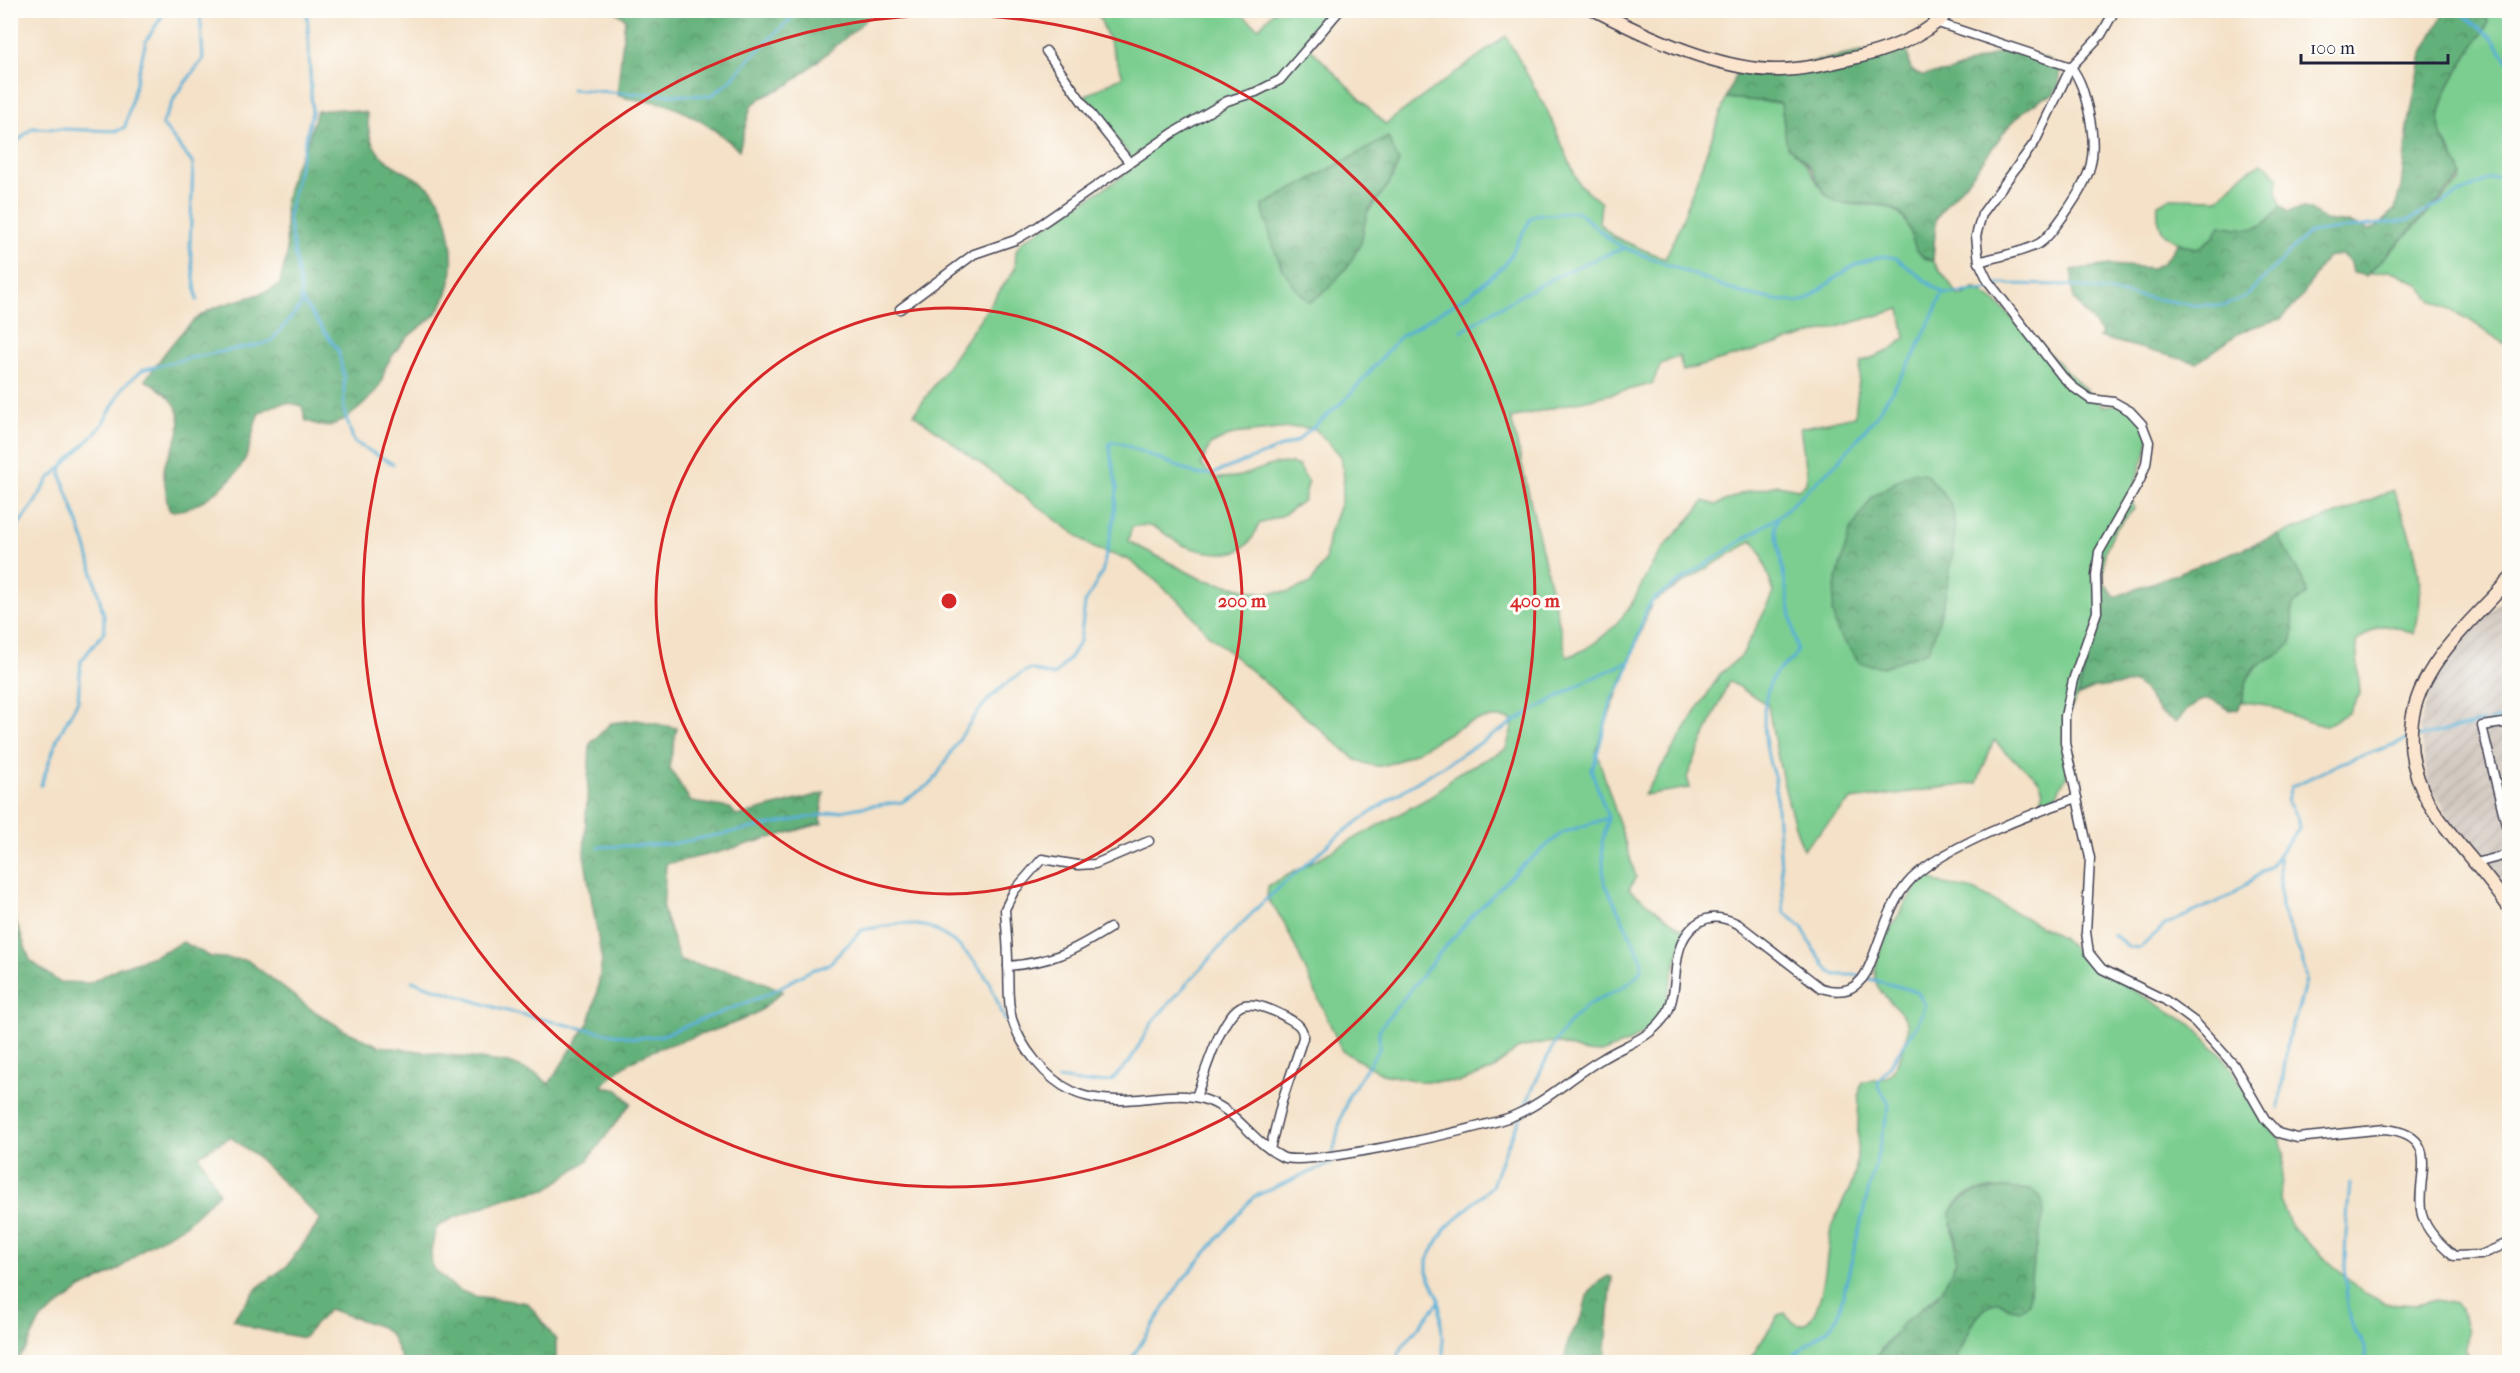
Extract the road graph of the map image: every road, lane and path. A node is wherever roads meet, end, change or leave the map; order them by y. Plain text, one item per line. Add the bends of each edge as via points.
1 (1340, 10) edge
2 (1595, 10) edge
3 (1950, 10) edge
4 (2115, 10) edge
5 (1938, 23) junction
6 (1046, 51) dead end
7 (2072, 67) junction
8 (1129, 162) junction
9 (1979, 262) junction
10 (900, 309) dead end
11 (2510, 579) edge
12 (2510, 722) edge
13 (2077, 798) junction
14 (2510, 841) edge
15 (1149, 842) dead end
16 (2510, 855) edge
17 (2476, 863) junction
18 (2510, 909) edge
19 (1110, 928) dead end
20 (1008, 966) junction
21 (1196, 1097) junction
22 (1270, 1149) junction
23 (2510, 1242) edge

1 - 8 street via 1280,80 1207,112
2 - 5 street via 1679,47 1746,66 1780,70 1878,52
3 - 5 street
4 - 7 street via 2101,35
5 - 7 street
6 - 8 street
7 - 9 street via 2035,142 1982,214 1976,236
7 - 9 street via 2080,79 2094,136 2095,151 2088,176 2045,239
8 - 10 street via 1034,229 974,255
9 - 13 street via 1988,281 2062,376 2090,399 2114,402 2130,411 2142,424 2149,442 2140,480 2099,552 2097,612 2067,702 2065,743
11 - 17 street via 2427,675 2414,704 2409,730 2410,751 2422,791
12 - 14 street via 2482,726
13 - 22 street via 2009,824 1917,872 1905,885 1865,975 1855,986 1845,990 1821,988 1738,924 1712,917 1695,925 1685,937 1671,1004 1658,1024 1515,1115 1453,1133 1323,1158 1291,1160
13 - 23 street via 2090,858 2087,943 2093,961 2113,976 2165,1000 2195,1022 2234,1065 2265,1119 2278,1133 2297,1138 2385,1129 2412,1138 2424,1160 2422,1214 2427,1226 2454,1256 2481,1255
15 - 20 street via 1095,864 1078,865 1048,858 1038,862 1006,903
16 - 17 street
17 - 18 street
19 - 20 street via 1056,958
20 - 21 street via 1008,996 1020,1038 1059,1083 1072,1092 1109,1100
21 - 22 street via 1223,1109
21 - 22 street via 1224,1024 1236,1010 1253,1005 1298,1023 1303,1038

